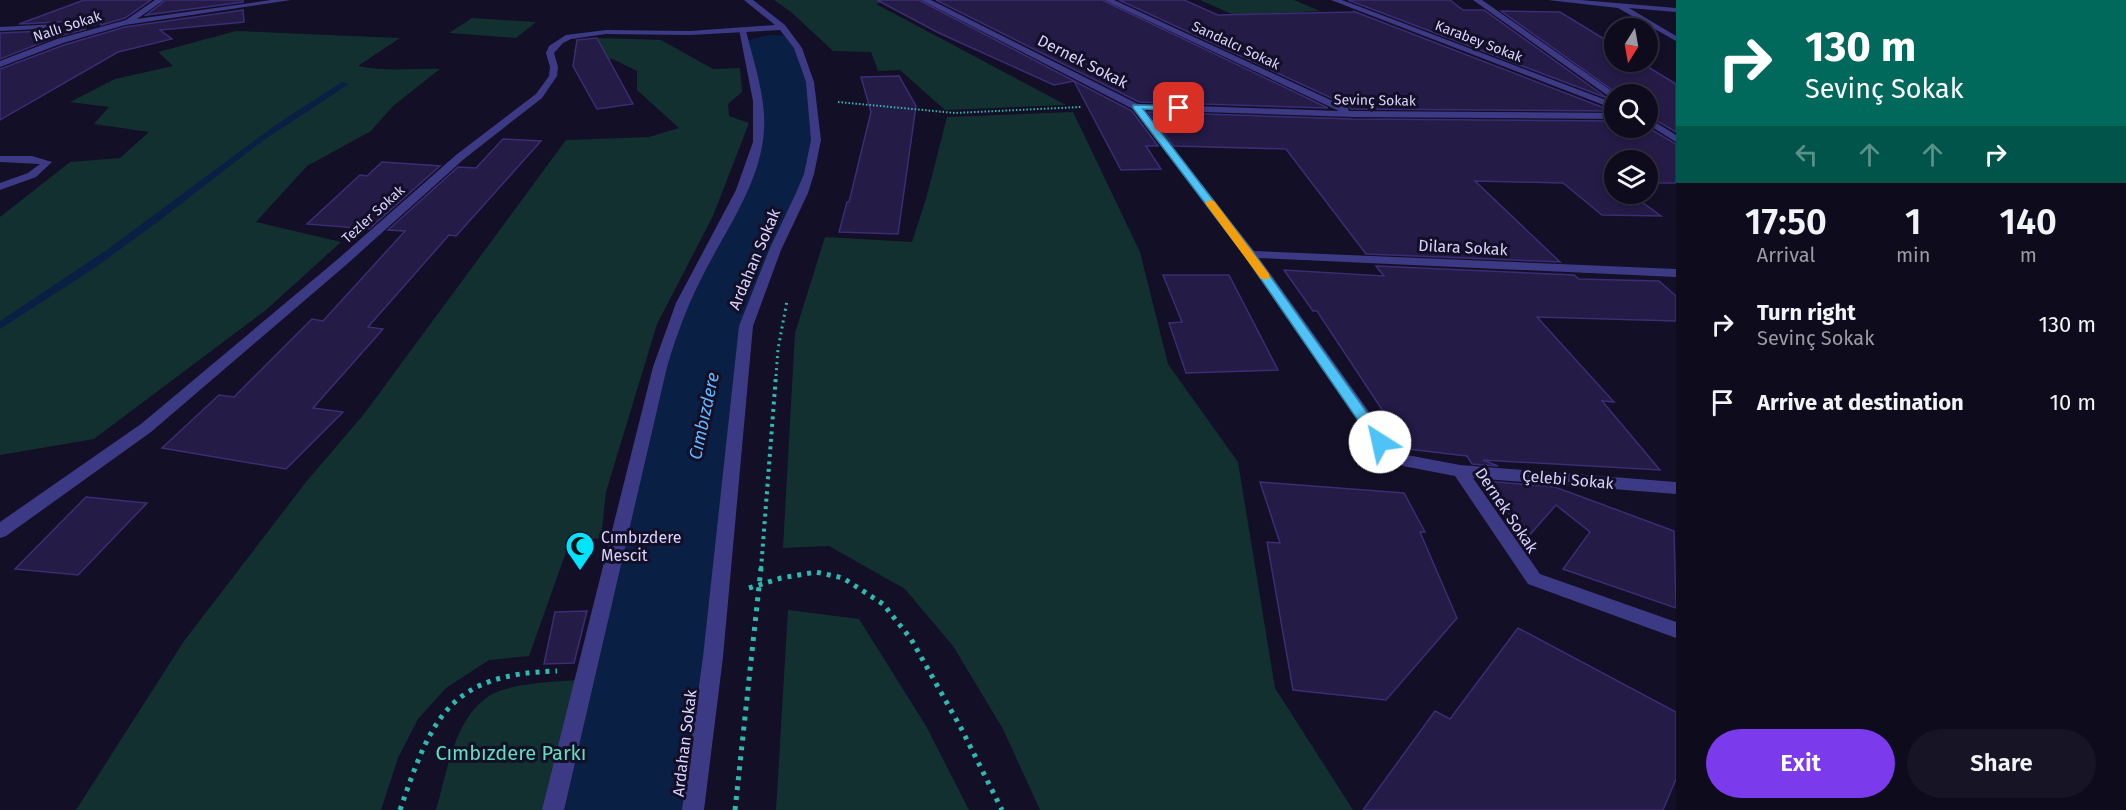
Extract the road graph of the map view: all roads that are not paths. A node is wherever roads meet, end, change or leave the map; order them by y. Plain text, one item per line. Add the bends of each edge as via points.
1 (160, 0) edge
2 (286, 0) edge
3 (748, 0) edge
4 (925, 0) edge
5 (1108, 0) edge
6 (1335, 0) edge
7 (1477, 0) edge
8 (1552, 0) edge
9 (1609, 0) edge
10 (1618, 5) junction
11 (1676, 10) edge
12 (124, 23) junction
13 (782, 27) junction
14 (0, 28) edge
15 (742, 31) junction
16 (1676, 39) edge
17 (0, 64) edge
18 (1604, 90) edge
19 (1604, 102) edge
20 (1136, 107) junction
21 (1352, 114) junction
22 (1604, 116) edge
23 (1658, 127) edge
24 (1676, 139) edge
25 (0, 159) edge
26 (0, 187) edge
27 (1250, 254) junction
28 (1676, 273) edge
29 (1460, 471) junction
30 (1676, 488) edge
31 (0, 531) edge
32 (1676, 630) edge
33 (553, 810) edge
34 (693, 810) edge

1 - 12 street
2 - 12 street, Nallı Sokak
3 - 13 street, Ardahan Sokak
4 - 20 street, Dernek Sokak
5 - 21 street, Sandalcı Sokak
6 - 19 street, Karabey Sokak
7 - 18 street
8 - 10 street
9 - 10 street
10 - 11 street
10 - 16 street
12 - 14 street
12 - 17 street, Nallı Sokak via 60,41
13 - 15 street, Tezler Sokak
13 - 34 street, Ardahan Sokak via 798,48 810,82 816,140 802,193 746,326
15 - 31 street, Tezler Sokak via 606,32 560,41 550,53 553,76 539,96 460,157 146,428
15 - 33 street via 761,120 758,142 731,212 673,327 650,406
20 - 21 street, Sevinç Sokak
20 - 27 street, Dernek Sokak
21 - 22 street, Sevinç Sokak
23 - 24 street
25 - 26 street via 47,162 27,177
27 - 28 street, Dilara Sokak
27 - 29 street, Dernek Sokak via 1389,452 1413,462
29 - 30 street, Çelebi Sokak
29 - 32 street, Dernek Sokak via 1534,579

